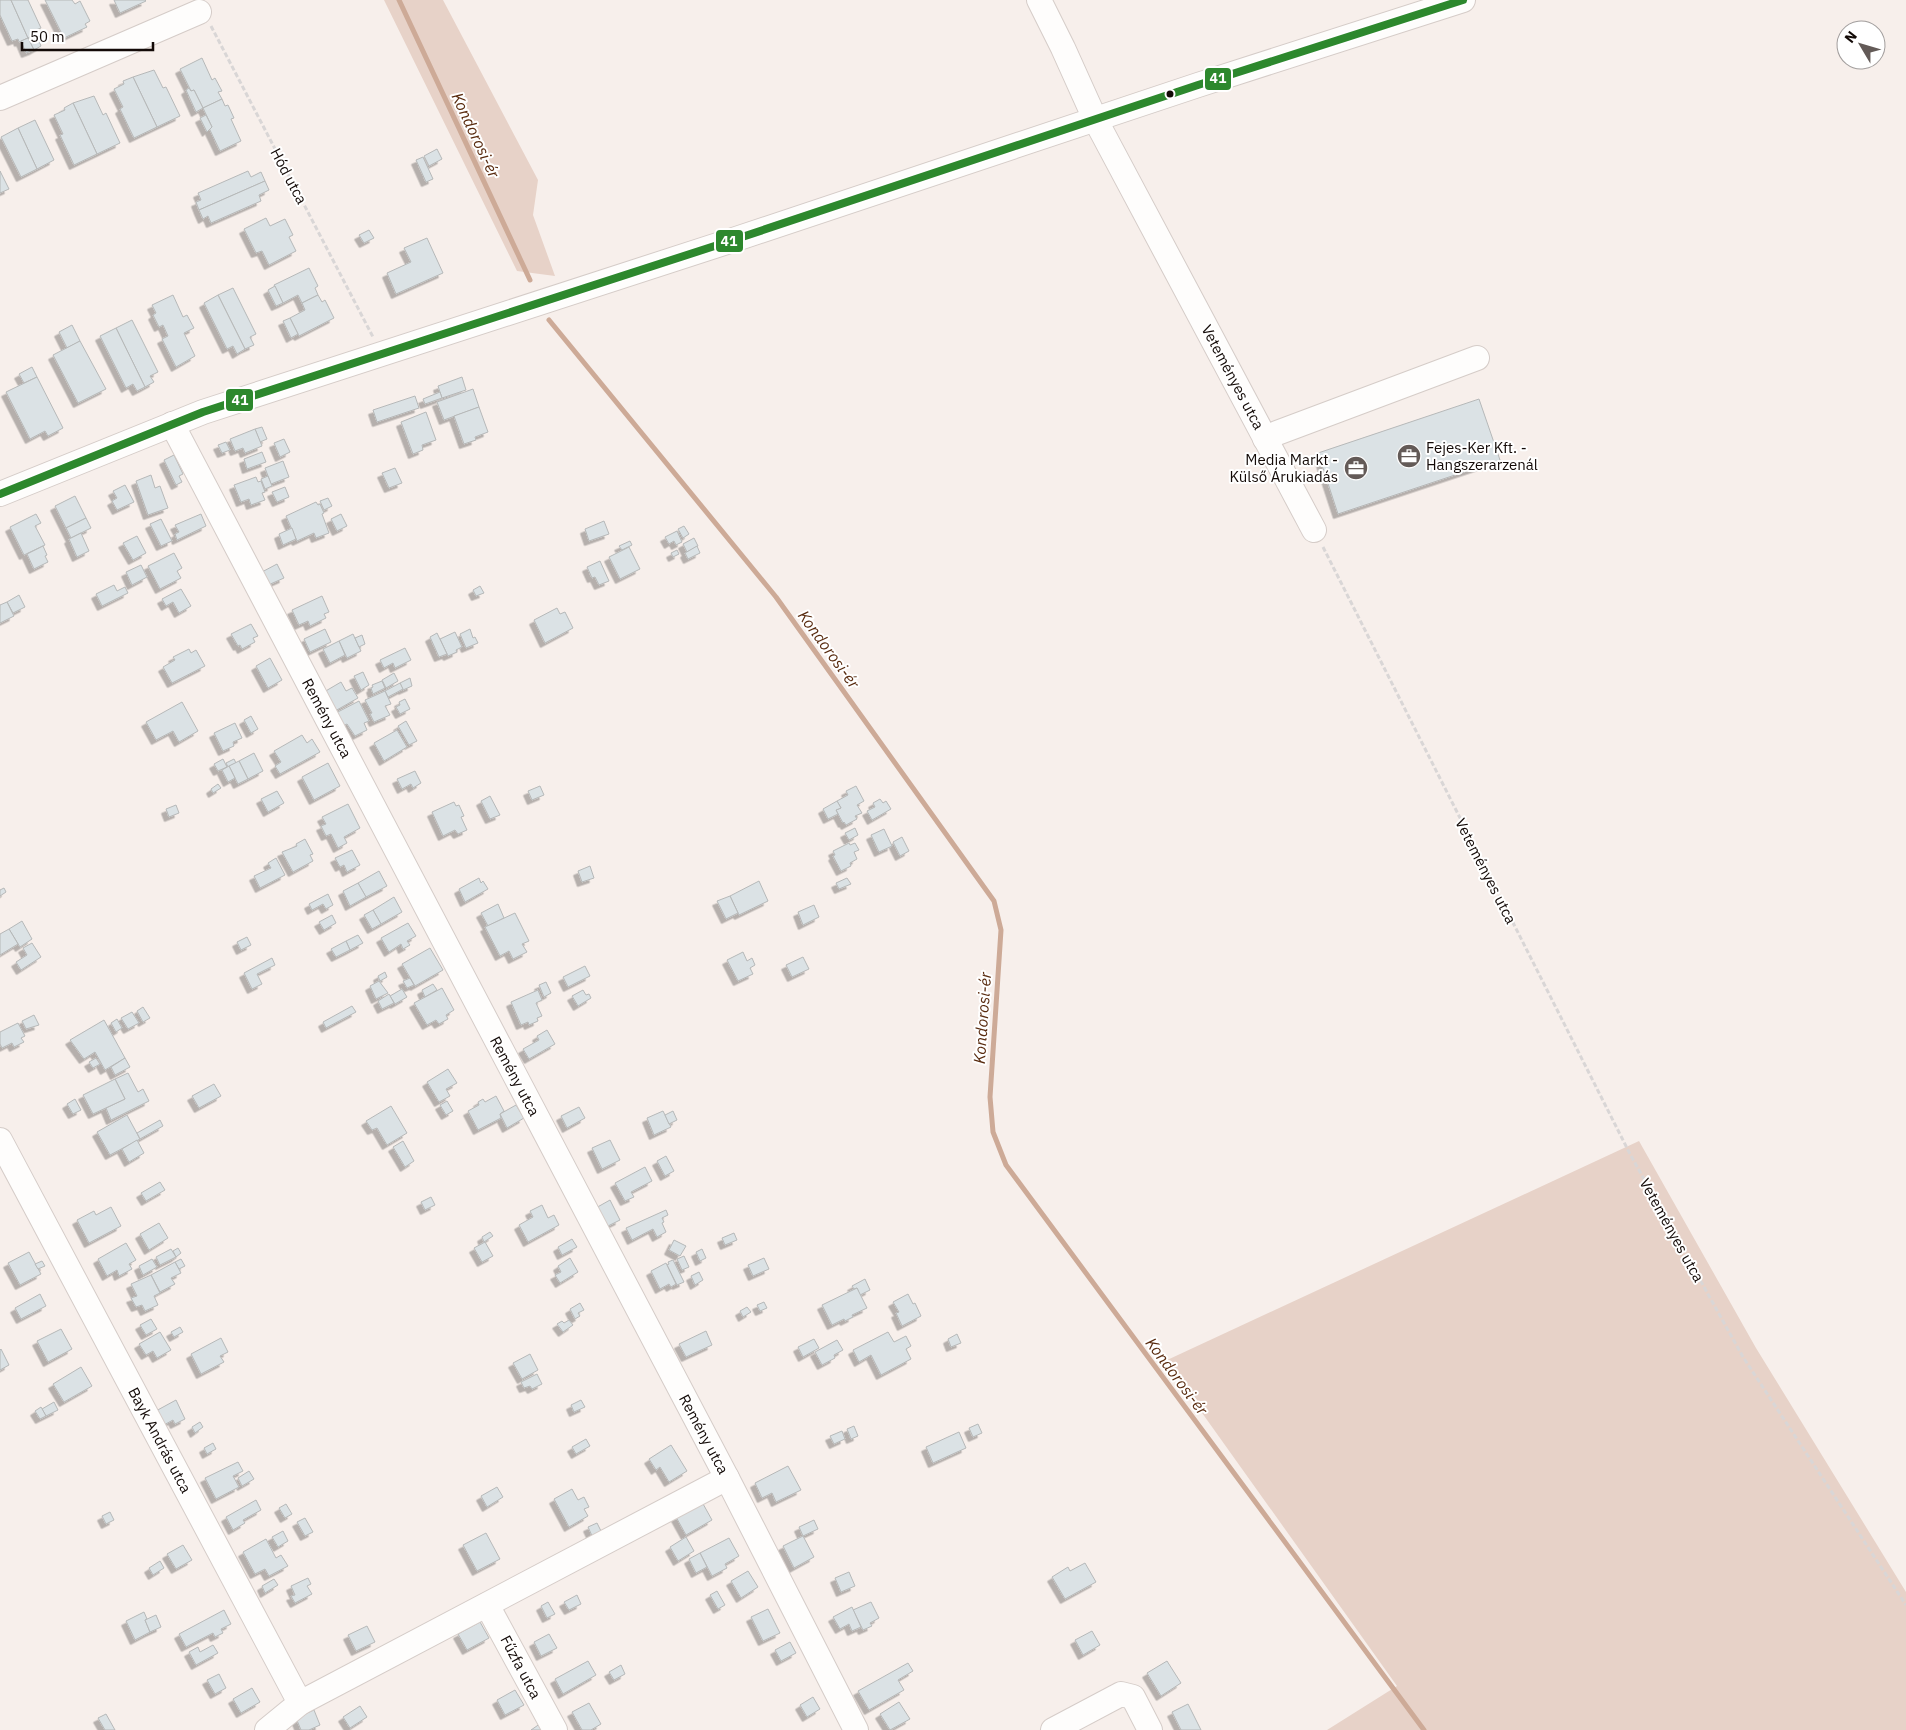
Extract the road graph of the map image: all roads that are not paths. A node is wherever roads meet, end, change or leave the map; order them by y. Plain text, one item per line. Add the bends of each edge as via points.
1 (1039, 0) edge
2 (1463, 0) edge
3 (199, 12) road end
4 (0, 98) edge
5 (1095, 119) junction
6 (1476, 358) dead end
7 (172, 424) junction
8 (1265, 439) junction
9 (0, 494) edge
10 (1314, 530) road end
11 (0, 1140) edge
12 (727, 1478) junction
13 (487, 1604) junction
14 (300, 1703) junction
15 (268, 1730) edge
16 (555, 1730) edge
17 (856, 1730) edge
18 (1053, 1730) edge
19 (1150, 1730) edge

1 - 5 street, Veteményes utca
2 - 5 street
3 - 4 street
5 - 7 street
5 - 8 street, Veteményes utca
6 - 8 street
7 - 9 street
7 - 12 street, Remény utca
8 - 10 street, Veteményes utca
11 - 14 street, Bayk András utca
12 - 13 street
12 - 17 street, Remény utca
13 - 14 street
13 - 16 street, Fűzfa utca
14 - 15 street
18 - 19 street via 1121,1694 1133,1698

